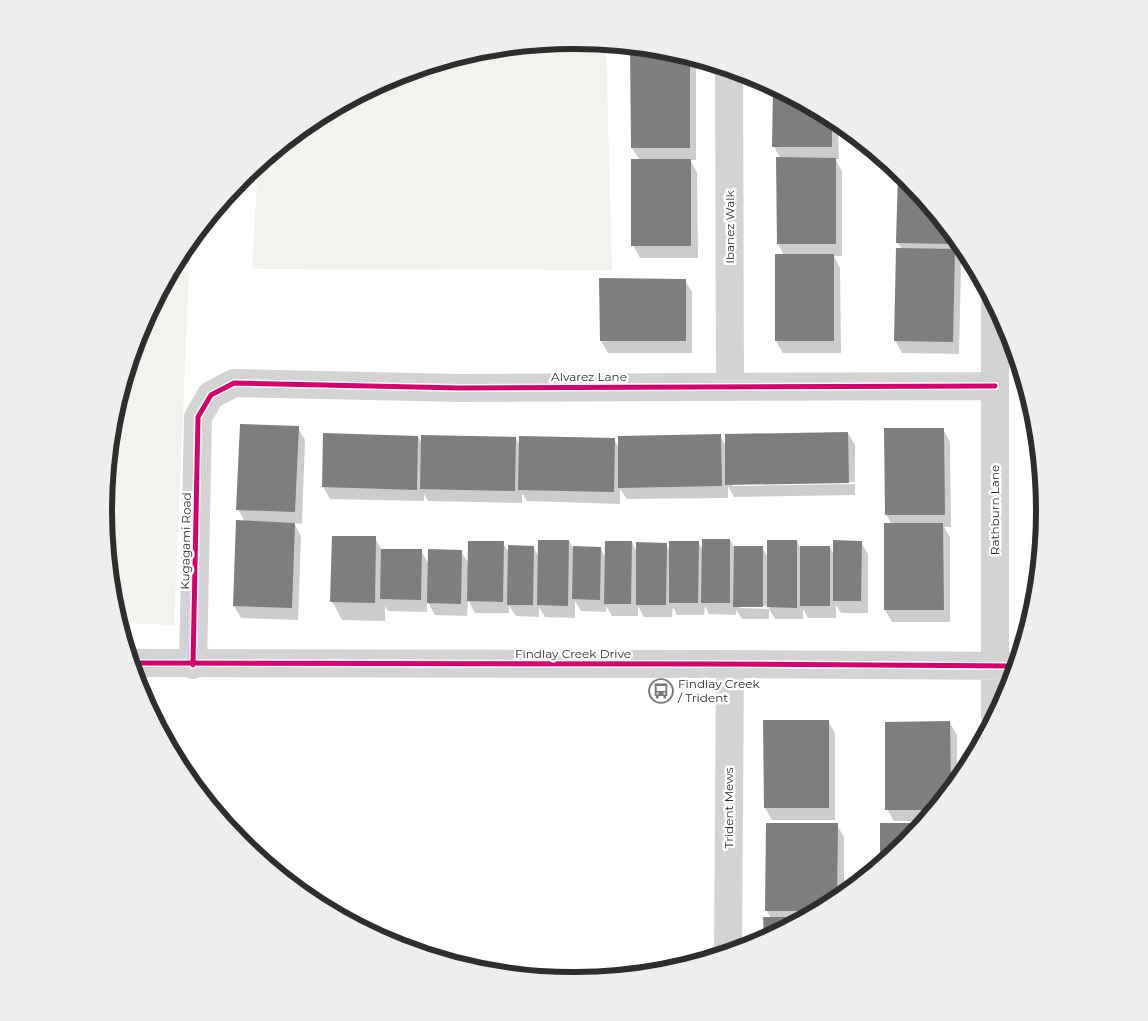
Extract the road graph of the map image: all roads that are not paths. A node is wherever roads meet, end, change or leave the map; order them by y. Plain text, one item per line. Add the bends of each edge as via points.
1 (729, 76) edge
2 (995, 321) edge
3 (730, 386) junction
4 (995, 386) junction
5 (198, 417) joint
6 (139, 663) edge
7 (730, 664) junction
8 (193, 665) junction
9 (1006, 666) edge
10 (1002, 684) edge
11 (728, 946) edge

1 - 3 street, Ibanez Walk
2 - 4 street, Rathburn Lane
3 - 4 street, Alvarez Lane
3 - 5 street, Alvarez Lane via 460,388 234,383 210,395
4 - 9 street, Rathburn Lane
5 - 8 street, Kugagami Road
6 - 8 street, Findlay Creek Drive
7 - 8 street, Findlay Creek Drive
7 - 9 street, Findlay Creek Drive
7 - 11 street, Trident Mews
9 - 10 street, Rathburn Lane

